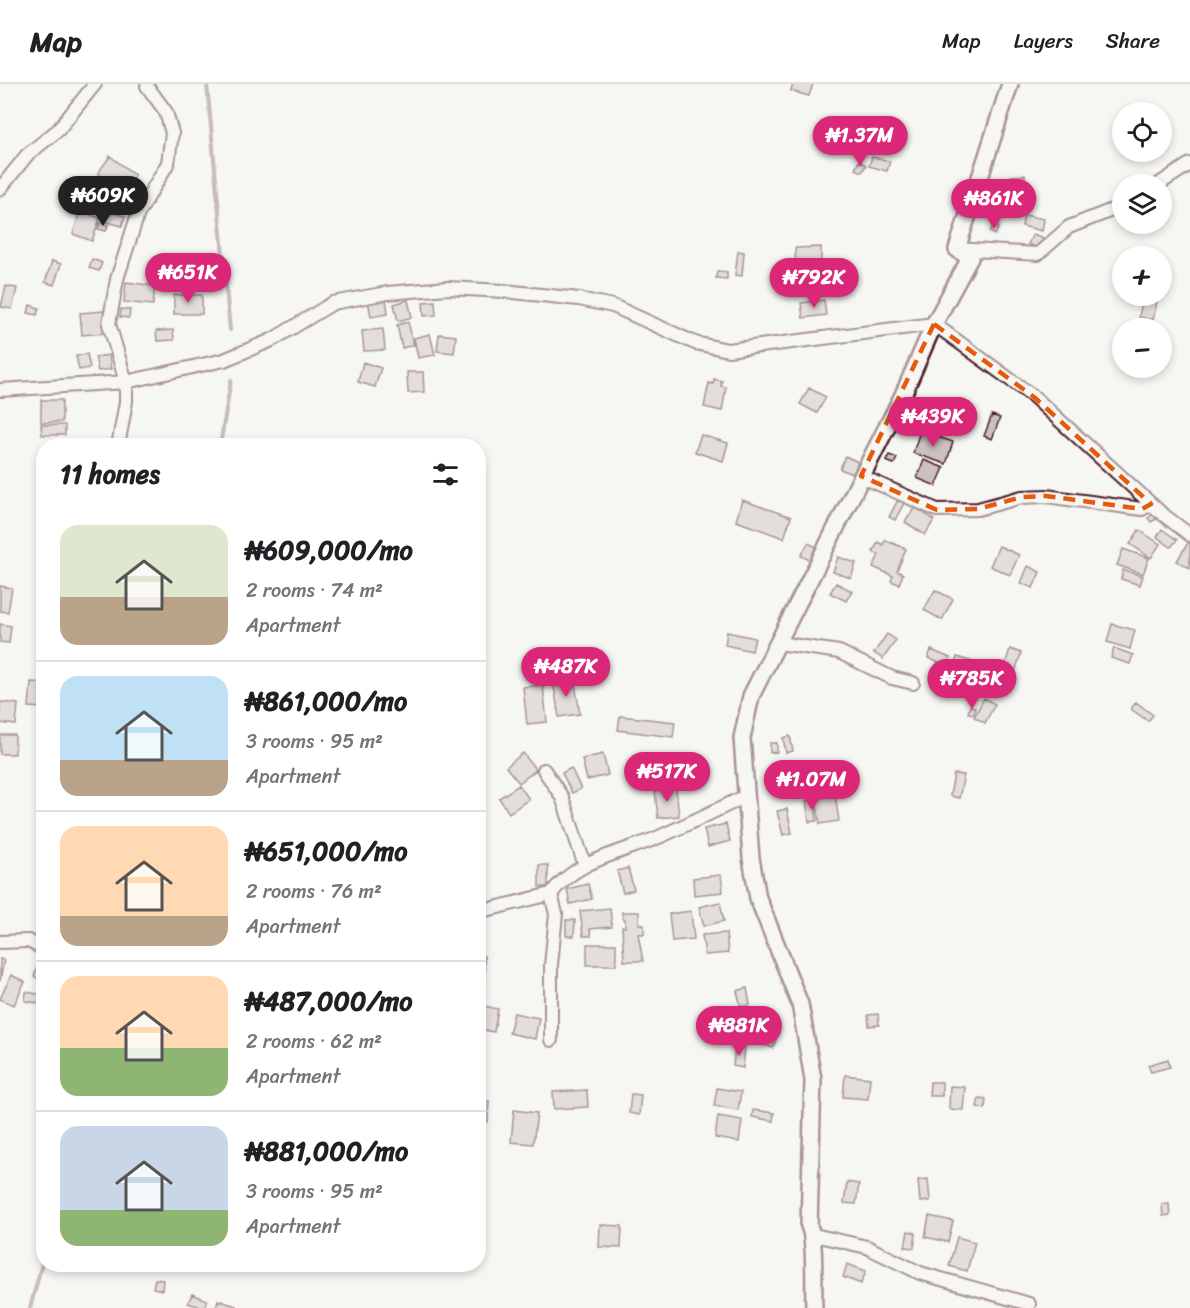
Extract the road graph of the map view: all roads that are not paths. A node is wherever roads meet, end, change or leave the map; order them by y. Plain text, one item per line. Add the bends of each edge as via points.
1 (95, 84) edge
2 (1010, 84) edge
3 (147, 86) dead end
4 (1190, 164) edge
5 (1172, 176) edge
6 (0, 189) edge
7 (1112, 210) edge
8 (957, 249) junction
9 (934, 324) junction
10 (126, 382) junction
11 (0, 390) edge
12 (119, 438) edge
13 (861, 476) junction
14 (1151, 504) junction
15 (1190, 535) edge
16 (778, 643) junction
17 (913, 683) dead end
18 (544, 770) dead end
19 (746, 796) junction
20 (585, 866) junction
21 (551, 894) junction
22 (486, 910) edge
23 (0, 942) edge
24 (36, 945) edge
25 (551, 1040) dead end
26 (814, 1235) junction
27 (1029, 1304) dead end
28 (814, 1308) edge

1 - 6 street via 58,130 27,155
2 - 8 street
3 - 10 street via 166,112 172,133 168,163 138,214 117,279 109,324
4 - 5 street
7 - 8 street via 1068,227 1038,254
8 - 9 street via 970,258
9 - 10 street via 728,350 695,343 613,306 579,298 448,288 333,303 272,340 224,360
9 - 13 street
9 - 14 street via 1034,397
10 - 11 street
10 - 12 street
13 - 14 street via 937,510 978,509 1022,497 1046,496 1142,509
13 - 16 street
14 - 15 street
16 - 17 street via 839,652 892,678
16 - 19 street via 744,717 741,738
18 - 20 street via 562,797
19 - 20 street
19 - 26 street via 758,898 800,1004 808,1038 813,1079 809,1226
20 - 21 street via 567,876
21 - 22 street
21 - 25 street via 556,914
23 - 24 street via 28,941
26 - 27 street via 867,1247 920,1273
26 - 28 street

